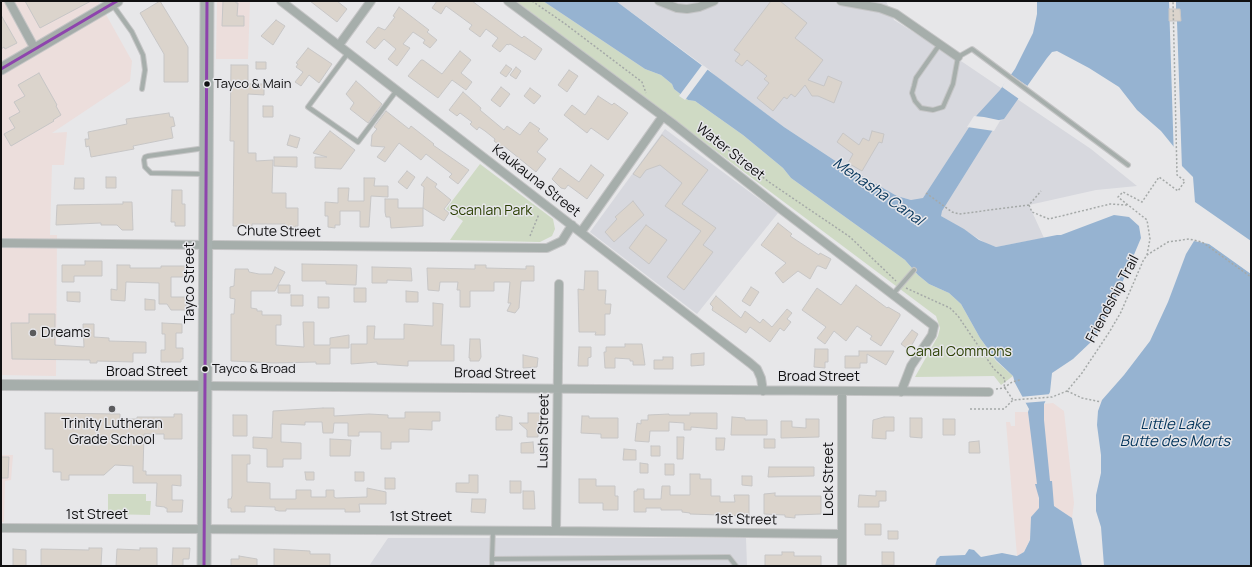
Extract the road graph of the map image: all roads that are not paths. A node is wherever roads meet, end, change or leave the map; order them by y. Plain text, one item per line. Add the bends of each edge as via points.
1 (9, 1) edge
2 (207, 1) edge
3 (281, 1) edge
4 (371, 1) edge
5 (508, 1) edge
6 (659, 1) edge
7 (714, 1) edge
8 (841, 1) edge
9 (114, 2) edge
10 (695, 4) edge
11 (940, 44) junction
12 (339, 45) junction
13 (35, 49) junction
14 (348, 52) junction
15 (958, 57) junction
16 (1, 69) edge
17 (142, 89) dead end
18 (397, 90) junction
19 (663, 116) junction
20 (206, 147) junction
21 (1128, 164) dead end
22 (207, 174) junction
23 (572, 225) junction
24 (581, 232) junction
25 (1, 243) edge
26 (206, 244) junction
27 (914, 270) dead end
28 (559, 284) dead end
29 (893, 294) junction
30 (1, 385) edge
31 (206, 386) junction
32 (558, 389) junction
33 (763, 391) junction
34 (842, 391) junction
35 (901, 392) junction
36 (989, 392) dead end
37 (1, 528) edge
38 (204, 529) junction
39 (493, 530) junction
40 (556, 531) junction
41 (842, 534) junction
42 (492, 559) junction
43 (204, 566) edge
44 (492, 566) edge
45 (736, 566) edge
46 (842, 566) edge

1 - 13 street
2 - 20 main road, Tayco Street
3 - 12 street, Kaukauna Street
4 - 12 street
5 - 19 street, Water Street
6 - 10 street via 677,8
7 - 10 street
8 - 11 street via 880,8 896,14
9 - 13 main road
9 - 17 lane via 143,56 145,70
11 - 15 street
11 - 15 lane via 916,78 912,93 914,101 922,108 933,110 943,107 953,84
12 - 14 street, Kaukauna Street
13 - 16 main road
14 - 18 street, Kaukauna Street
14 - 18 lane via 308,107 358,142
15 - 21 lane via 972,49
18 - 23 street, Kaukauna Street
19 - 24 street
19 - 29 street, Water Street
20 - 22 main road, Tayco Street
20 - 22 lane via 148,156 144,160 145,167 150,173
22 - 26 main road, Tayco Street
23 - 24 street, Kaukauna Street
23 - 26 street, Chute Street via 562,241 542,248
24 - 33 street, Kaukauna Street via 757,369
25 - 26 street, Chute Street
26 - 31 main road, Tayco Street
27 - 29 lane
28 - 32 street, Lush Street
29 - 35 street, Water Street via 934,326 932,335 911,366
30 - 31 street, Broad Street
31 - 32 street, Broad Street
31 - 38 main road, Tayco Street
32 - 33 street, Broad Street
32 - 40 street, Lush Street
33 - 34 street, Broad Street
34 - 35 street, Broad Street
34 - 41 street, Lock Street
35 - 36 street, Broad Street
37 - 38 street, 1st Street
38 - 39 street, 1st Street
38 - 43 main road, Tayco Street
39 - 40 street, 1st Street
39 - 42 lane
40 - 41 street, 1st Street
41 - 46 street, Lock Street
42 - 44 lane
42 - 45 lane via 729,557

